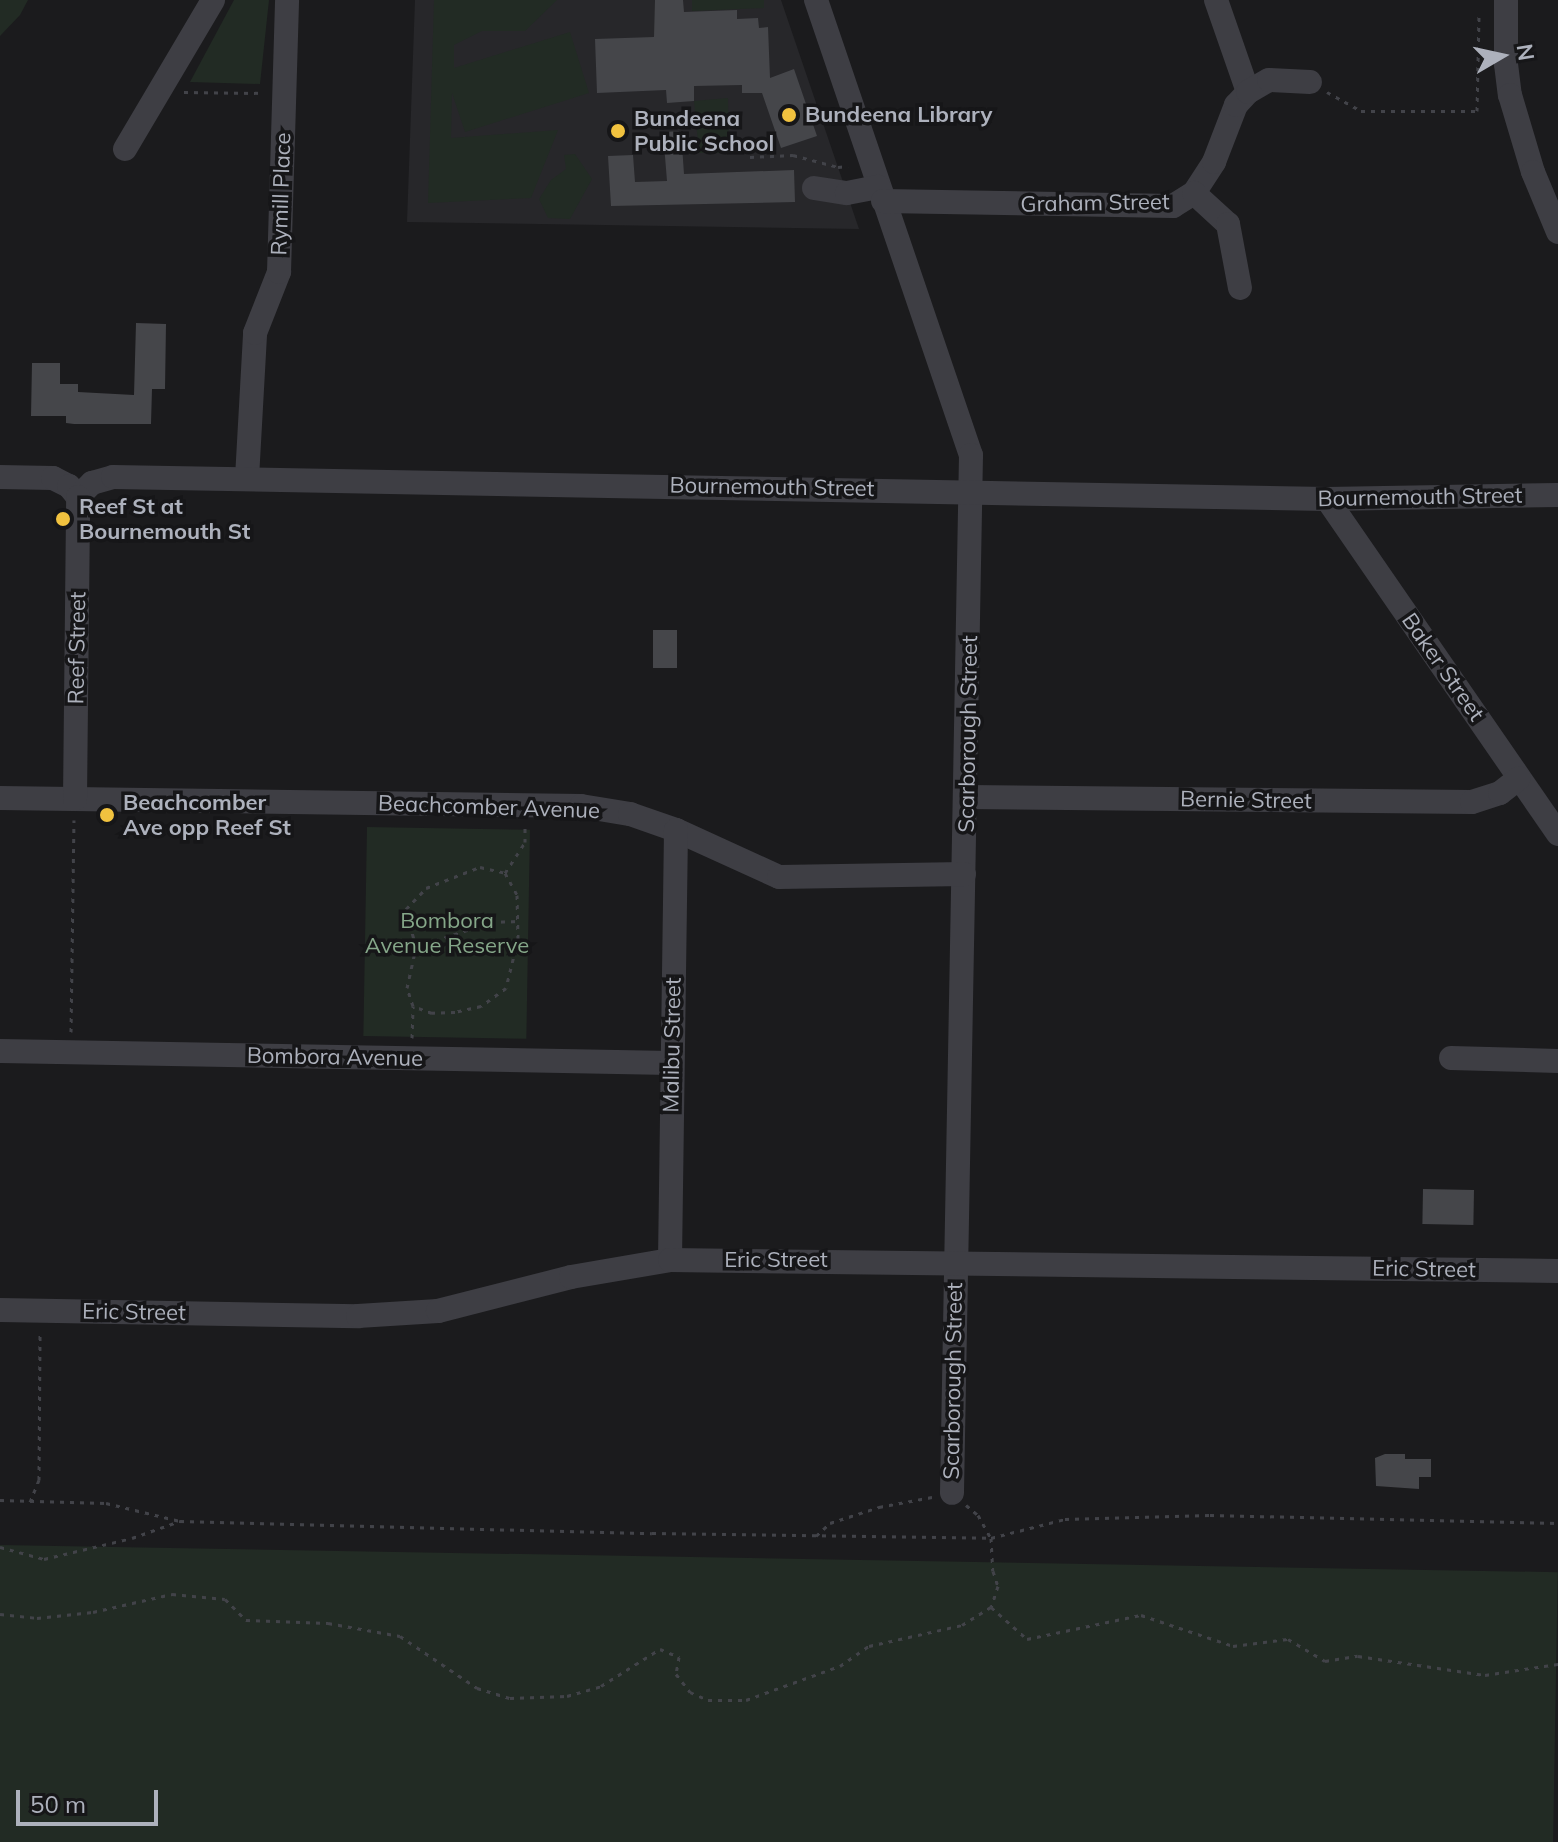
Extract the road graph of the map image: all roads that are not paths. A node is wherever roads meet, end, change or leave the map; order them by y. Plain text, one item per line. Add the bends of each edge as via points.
1 (213, 0) edge
2 (287, 0) edge
3 (816, 0) edge
4 (1216, 0) edge
5 (1506, 0) edge
6 (1310, 82) road end
7 (1248, 92) junction
8 (125, 149) dead end
9 (814, 188) dead end
10 (1194, 193) junction
11 (880, 194) junction
12 (1558, 232) edge
13 (1240, 288) dead end
14 (0, 477) edge
15 (247, 478) junction
16 (972, 492) junction
17 (1558, 495) edge
18 (78, 497) junction
19 (1327, 499) junction
20 (1519, 778) junction
21 (967, 797) junction
22 (0, 798) edge
23 (75, 799) junction
24 (676, 830) junction
25 (1558, 834) edge
26 (964, 874) junction
27 (0, 1051) edge
28 (1451, 1058) dead end
29 (1558, 1061) edge
30 (671, 1063) junction
31 (670, 1260) junction
32 (955, 1262) junction
33 (1558, 1271) edge
34 (0, 1310) edge
35 (952, 1493) road end

1 - 8 street
2 - 15 street, Rymill Place via 279,272 255,333
3 - 11 street, Scarborough Street
4 - 7 street
5 - 12 street via 1510,95
6 - 7 street via 1269,80
7 - 10 street via 1236,105 1214,162
9 - 11 street, Graham Street
10 - 11 street, Graham Street via 1173,206
10 - 13 street, Graham Street via 1228,224
11 - 16 street, Scarborough Street via 971,455
14 - 18 street via 53,478
15 - 16 street, Bournemouth Street
15 - 18 street, Bournemouth Street via 113,477 92,483
16 - 19 street, Bournemouth Street
16 - 21 street, Scarborough Street
17 - 19 street, Bournemouth Street
18 - 23 street, Reef Street
19 - 20 street, Baker Street
20 - 21 street, Bernie Street via 1500,793 1472,802
20 - 25 street, Baker Street
21 - 26 street, Scarborough Street
22 - 23 street, Beachcomber Avenue
23 - 24 street, Beachcomber Avenue via 581,806 630,814
24 - 26 street, Beachcomber Avenue via 779,877
24 - 30 street, Malibu Street
26 - 32 street, Scarborough Street
27 - 30 street, Bombora Avenue
28 - 29 street
30 - 31 street, Malibu Street
31 - 32 street, Eric Street
31 - 34 street, Eric Street via 571,1277 438,1311 358,1316
32 - 33 street, Eric Street
32 - 35 street, Scarborough Street

